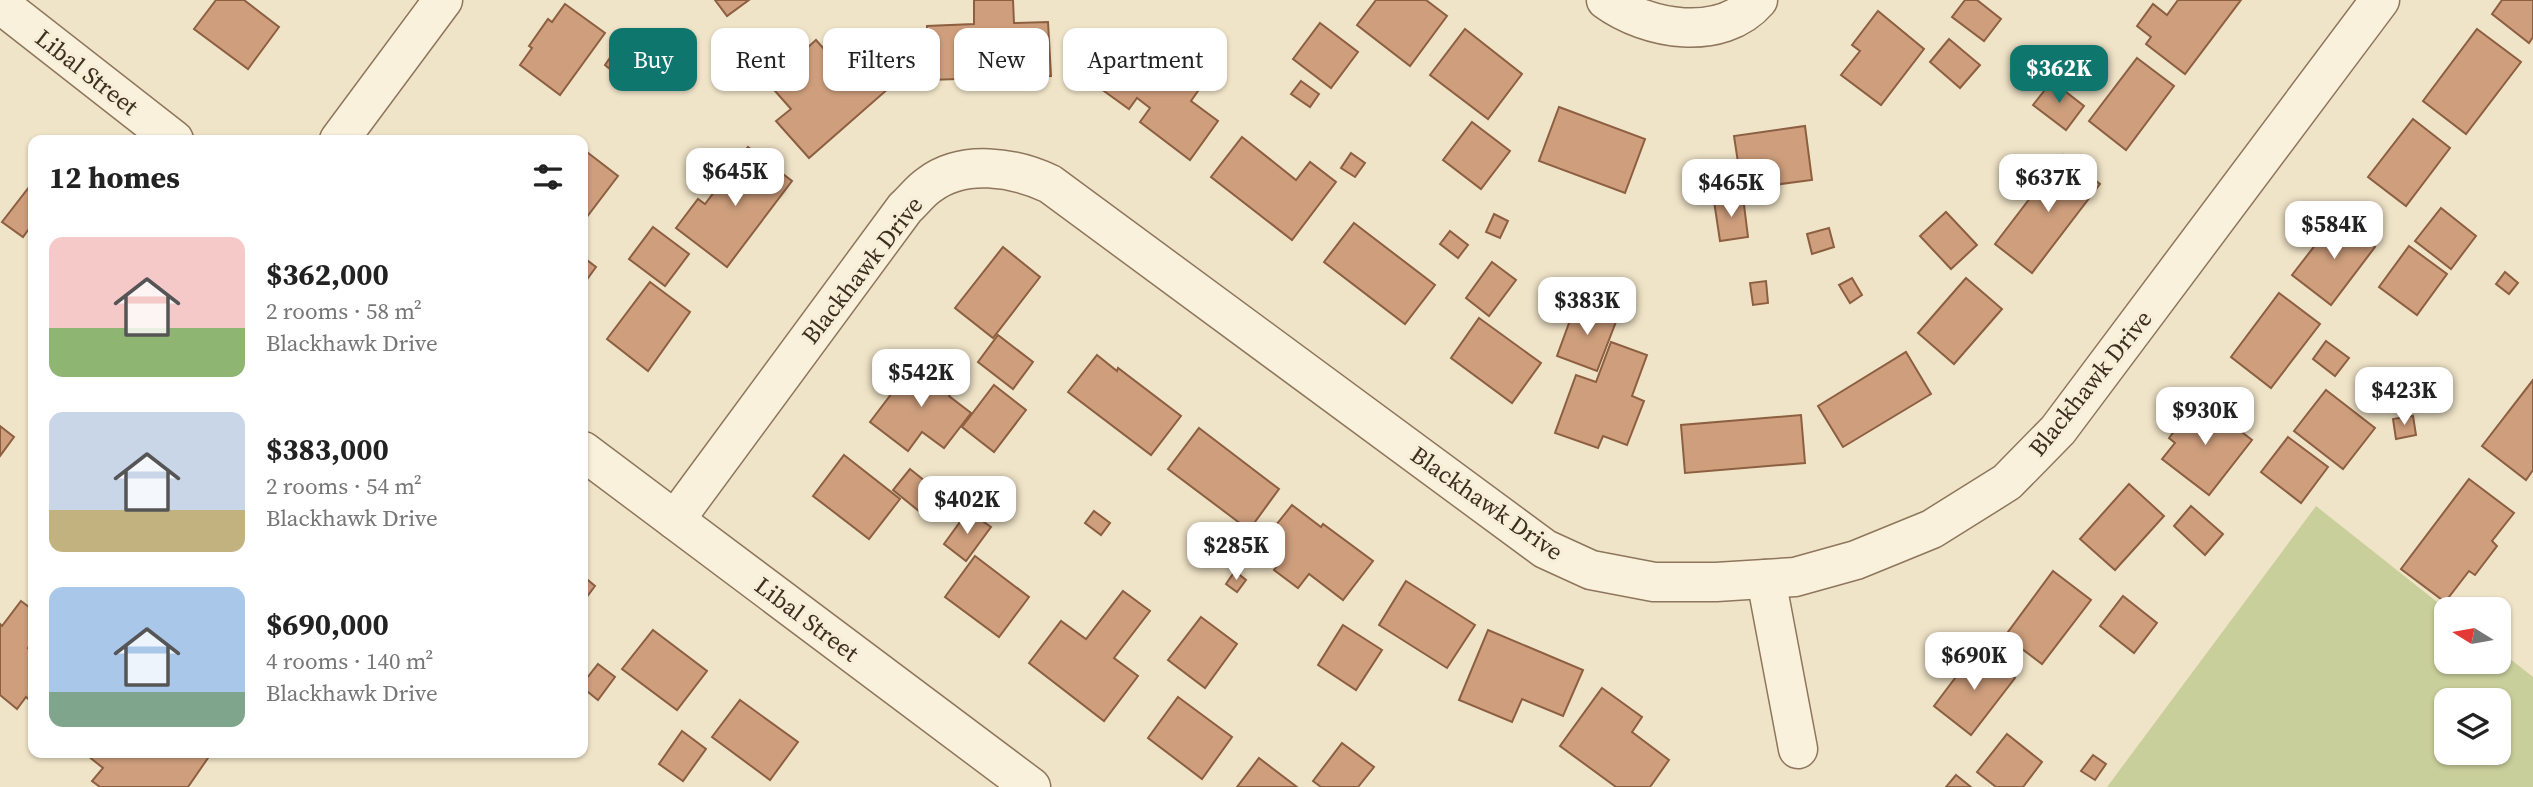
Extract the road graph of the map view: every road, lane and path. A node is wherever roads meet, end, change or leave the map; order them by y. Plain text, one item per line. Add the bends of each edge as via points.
1 (443, 0) edge
2 (1606, 0) edge
3 (1758, 0) edge
4 (2380, 0) edge
5 (0, 4) edge
6 (168, 135) edge
7 (343, 135) edge
8 (588, 456) edge
9 (675, 520) junction
10 (1766, 579) junction
11 (1798, 749) dead end
12 (1031, 787) edge

1 - 7 street
2 - 3 street via 1651,23 1681,27 1734,20
4 - 10 street, Blackhawk Drive via 2059,430 2007,482 1932,529 1856,560 1795,577
5 - 6 street, Libal Street
8 - 9 street, Libal Street
9 - 10 street, Blackhawk Drive via 905,208 929,184 950,174 1006,169 1050,184 1545,549 1591,570 1654,582
9 - 12 street, Libal Street
10 - 11 street

